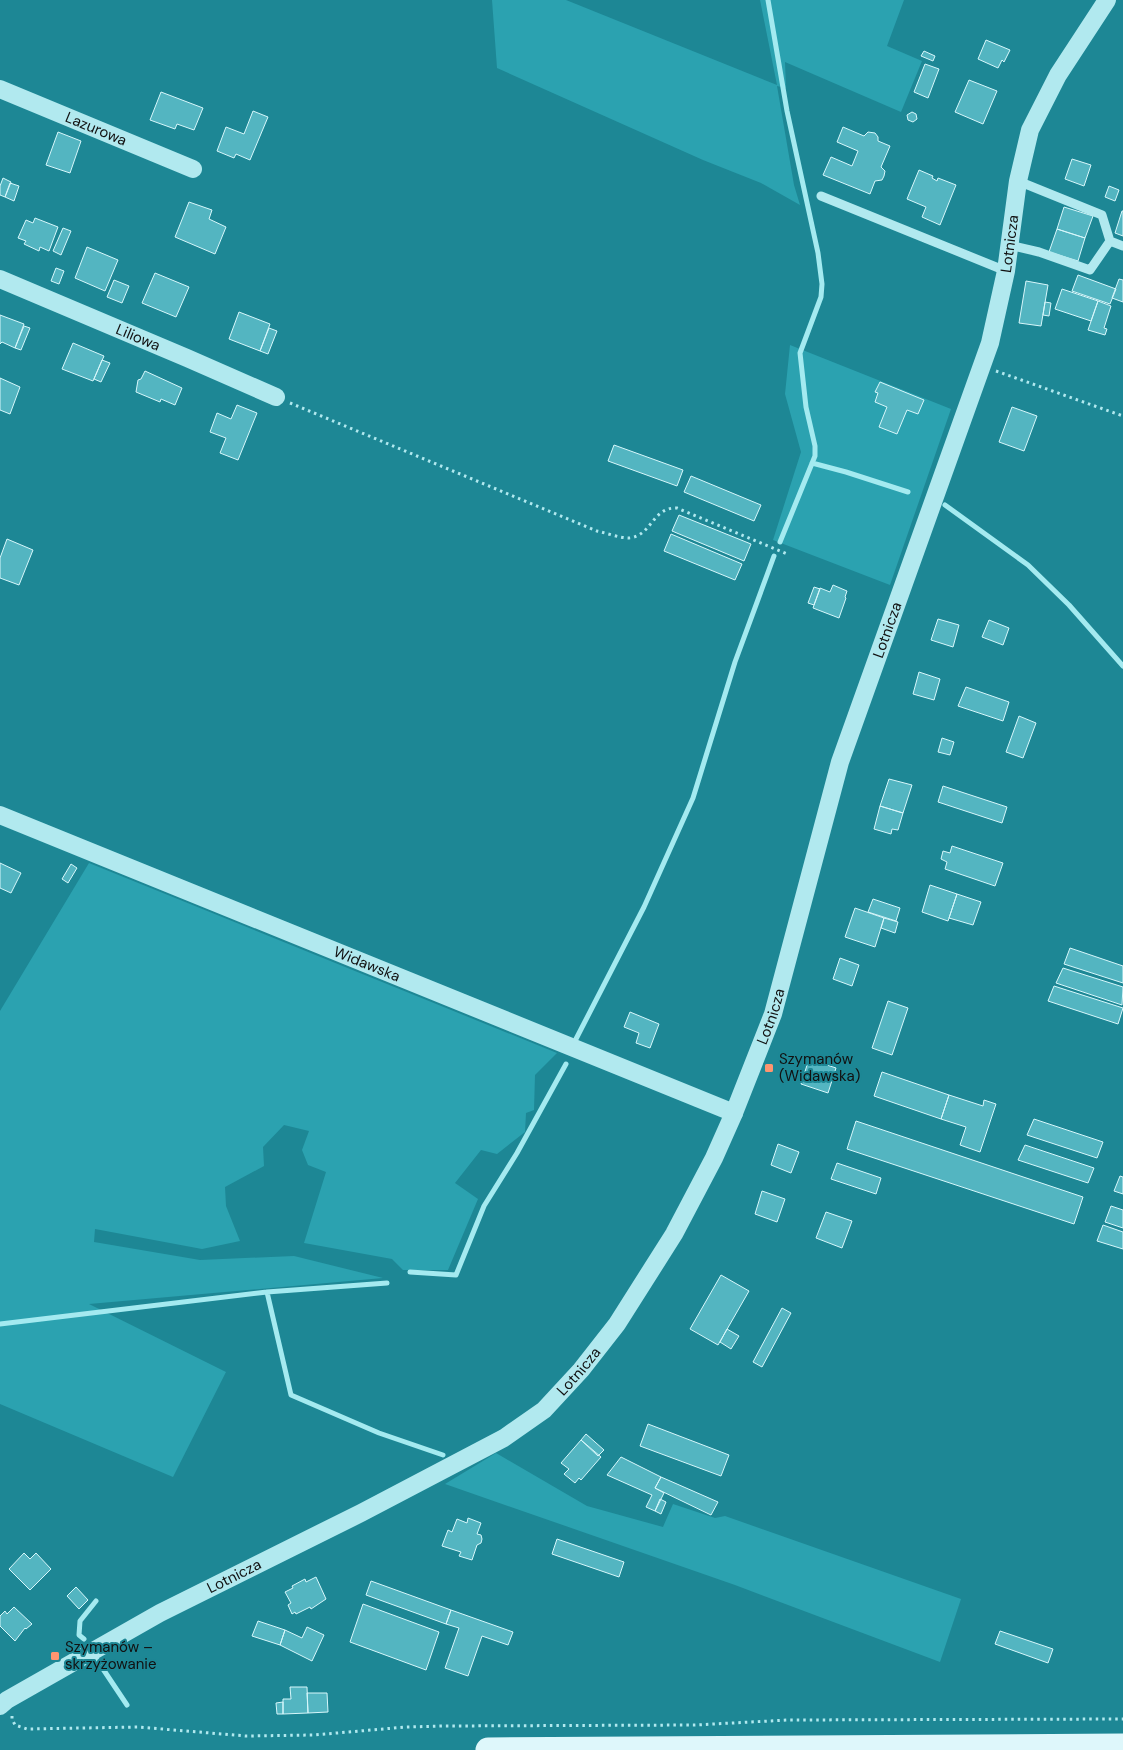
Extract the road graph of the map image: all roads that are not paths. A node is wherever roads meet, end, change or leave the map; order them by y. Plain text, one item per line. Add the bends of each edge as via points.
1 (1107, 0) edge
2 (0, 89) edge
3 (193, 169) dead end
4 (1018, 181) junction
5 (822, 196) dead end
6 (1110, 241) junction
7 (1009, 245) junction
8 (1123, 246) edge
9 (1006, 271) junction
10 (0, 279) edge
11 (276, 397) road end
12 (0, 815) edge
13 (734, 1113) junction
14 (7, 1709) edge
15 (1123, 1746) edge
16 (778, 1749) edge
17 (967, 1749) edge
18 (488, 1750) edge

1 - 4 street, Lotnicza via 1058,75 1030,130
2 - 3 street, Lazurowa
4 - 6 lane via 1102,215
4 - 7 street, Lotnicza
5 - 9 lane
6 - 7 lane via 1090,270
6 - 8 lane
7 - 9 street, Lotnicza
9 - 13 street, Lotnicza via 982,367 840,762 773,1014
10 - 11 street, Liliowa
12 - 13 street, Widawska
13 - 14 street, Lotnicza via 674,1234 581,1370 544,1410 504,1438 160,1612 7,1700
15 - 17 main road
16 - 17 main road
16 - 18 main road

